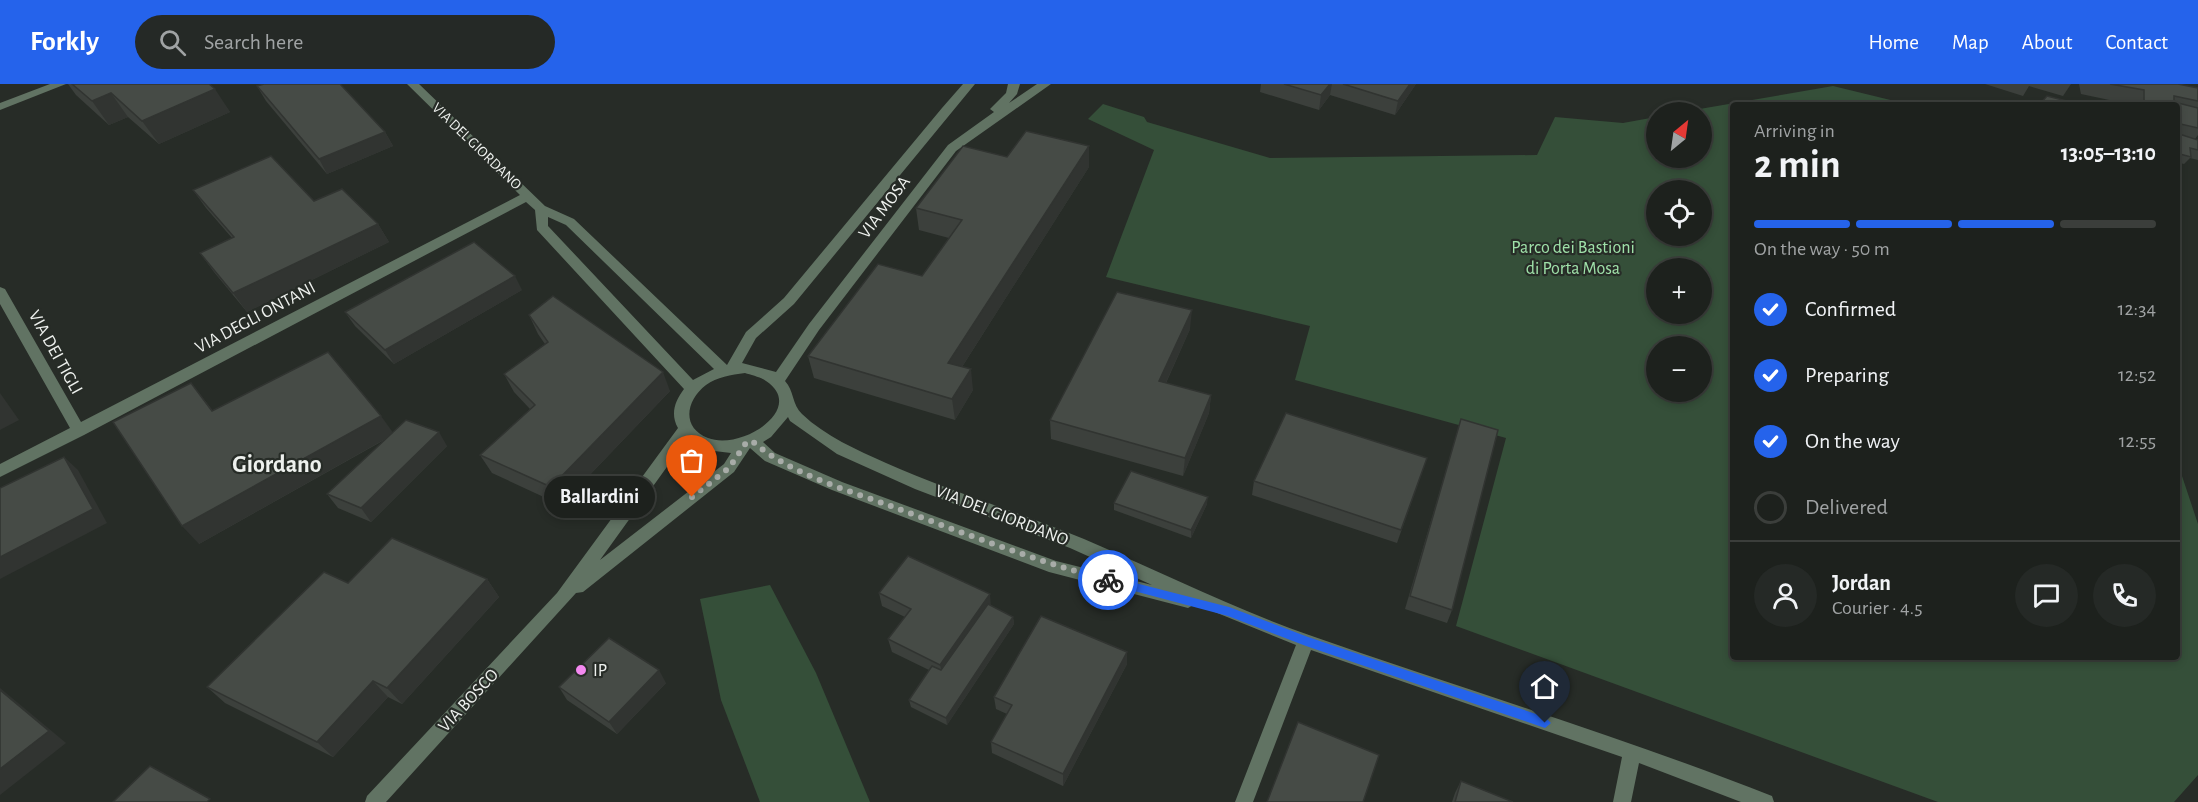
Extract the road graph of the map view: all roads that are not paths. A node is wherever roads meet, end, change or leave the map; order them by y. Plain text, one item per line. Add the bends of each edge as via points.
1 (60, 84) edge
2 (413, 84) edge
3 (969, 84) edge
4 (1014, 84) edge
5 (1045, 84) edge
6 (0, 107) edge
7 (978, 128) junction
8 (528, 196) junction
9 (541, 209) junction
10 (0, 292) edge
11 (728, 370) junction
12 (778, 380) junction
13 (693, 389) junction
14 (787, 402) junction
15 (685, 430) junction
16 (79, 431) junction
17 (749, 442) junction
18 (0, 471) edge
19 (563, 598) junction
20 (1229, 612) junction
21 (1306, 641) junction
22 (1632, 752) junction
23 (374, 802) edge
24 (1244, 802) edge
25 (1622, 802) edge
26 (1765, 802) edge

1 - 6 street
2 - 8 street, VIA DEL GIORDANO
3 - 11 street via 789,301 751,335
4 - 7 street via 1011,94
5 - 7 street, VIA MOSA
7 - 12 street, VIA MOSA via 945,157
8 - 9 street, VIA DEL GIORDANO
8 - 16 street, VIA DEGLI ONTANI
9 - 11 street, VIA DEL GIORDANO via 570,222
9 - 13 street, VIA DEL GIORDANO via 542,227
10 - 16 street, VIA DEI TIGLI
11 - 12 street via 758,370
11 - 13 street via 701,381
12 - 14 street, VIA DEL GIORDANO
13 - 15 street via 681,410
14 - 17 street via 773,428
14 - 20 street, VIA DEL GIORDANO via 795,417 842,450 920,485 1076,543
15 - 17 street via 710,446
15 - 19 street, VIA BOSCO
16 - 18 street, VIA DEGLI ONTANI
17 - 19 street, VIA BOSCO via 729,468
17 - 20 street, VIA DEL GIORDANO via 770,457 837,486 1055,567
19 - 23 street, VIA BOSCO
20 - 21 street, VIA DEL GIORDANO
21 - 22 street, VIA DEL GIORDANO
21 - 24 street
22 - 25 street
22 - 26 street, VIA DEL GIORDANO

